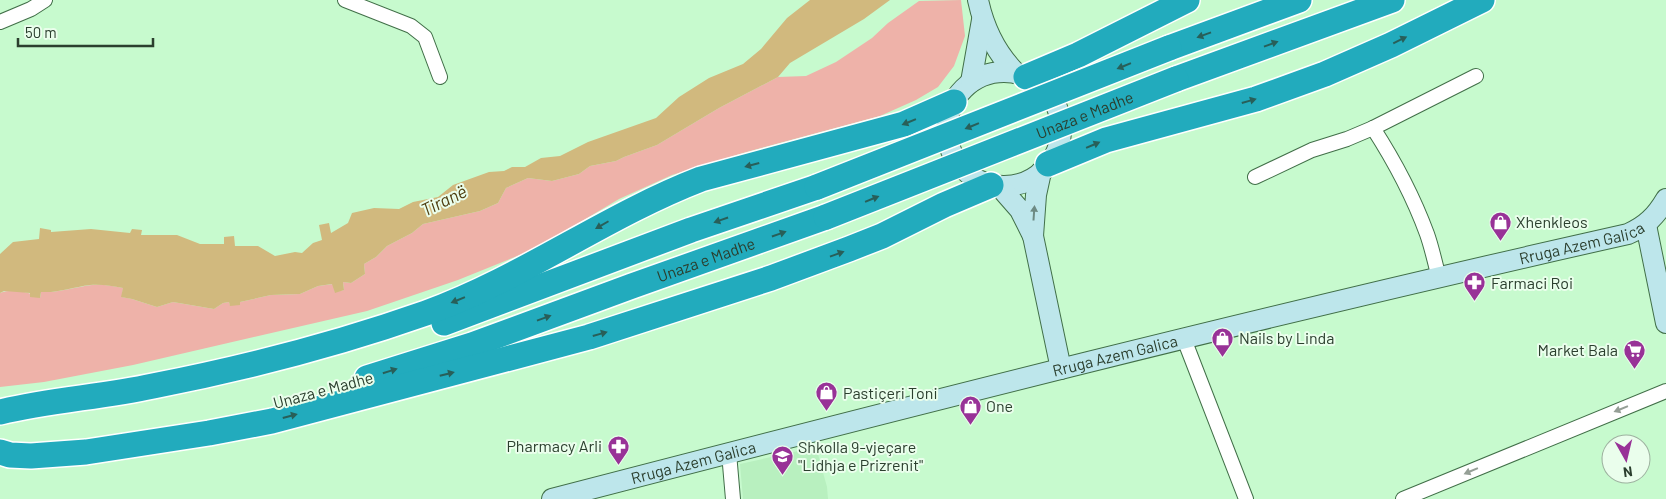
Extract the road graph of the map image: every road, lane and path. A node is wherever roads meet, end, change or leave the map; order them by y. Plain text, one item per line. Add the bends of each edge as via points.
1 (45, 0) edge
2 (344, 0) edge
3 (978, 0) edge
4 (1187, 0) edge
5 (1299, 0) edge
6 (1392, 0) edge
7 (1482, 0) edge
8 (982, 20) junction
9 (0, 22) edge
10 (1021, 75) junction
11 (1476, 76) dead end
12 (440, 77) dead end
13 (971, 82) junction
14 (954, 102) junction
15 (1373, 128) junction
16 (1045, 168) junction
17 (1254, 178) dead end
18 (995, 185) junction
19 (1666, 198) edge
20 (1646, 225) junction
21 (1033, 236) junction
22 (1440, 278) junction
23 (1666, 322) edge
24 (1184, 339) junction
25 (1060, 369) junction
26 (1666, 391) edge
27 (0, 412) edge
28 (0, 422) edge
29 (0, 451) edge
30 (729, 453) junction
31 (552, 499) edge
32 (733, 499) edge
33 (1246, 499) edge
34 (1403, 499) edge

1 - 9 street
2 - 12 street via 411,26 425,37
3 - 8 main road
4 - 10 highway via 1078,55
5 -> 28 highway, Unaza e Madhe, bridge via 817,187 692,230 464,316 387,341 198,392
29 -> 6 highway, Unaza e Madhe, bridge via 225,415 341,385 472,345 826,217 1176,79
16 -> 7 highway via 1106,140 1256,99 1325,74
8 - 10 main road via 1000,55
8 - 13 main road
10 - 13 main road via 1001,72
10 - 16 main road via 1049,94 1060,118 1059,144
11 - 15 street
13 - 14 main road
14 - 18 main road via 946,136 951,151 958,165 970,176
14 -> 27 highway via 904,124 676,188 488,287 388,326 182,380
15 - 17 street via 1295,158
15 - 22 street via 1415,203
16 - 18 main road via 1025,182 1012,186
21 -> 16 main road via 1036,195
18 - 21 main road via 1020,210
29 -> 18 highway via 14,456 86,452 245,426 588,337 771,278 849,249
19 - 20 main road, Rruga Azem Galica
20 - 22 main road, Rruga Azem Galica via 1628,234
20 - 23 main road
21 - 25 main road
22 - 24 main road, Rruga Azem Galica
24 - 25 main road, Rruga Azem Galica
24 - 33 street
25 - 30 main road, Rruga Azem Galica
26 -> 34 street
30 - 31 main road, Rruga Azem Galica
30 - 32 street

